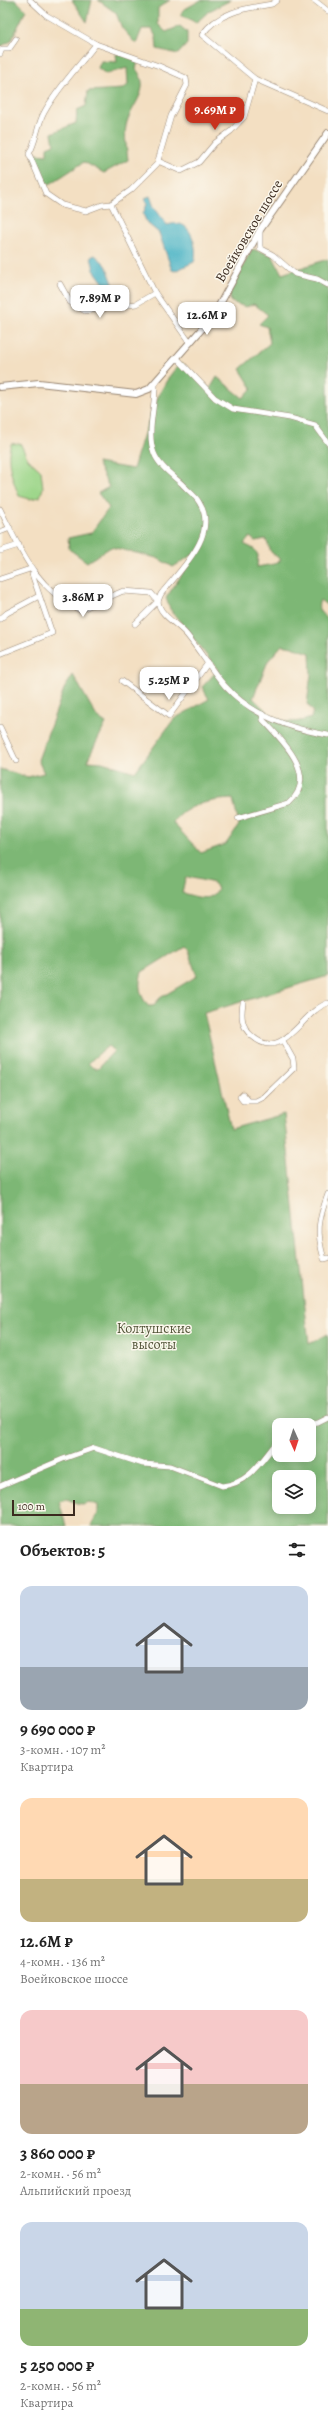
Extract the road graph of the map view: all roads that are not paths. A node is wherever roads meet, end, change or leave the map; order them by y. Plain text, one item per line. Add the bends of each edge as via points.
1 (30, 0) edge
2 (277, 0) edge
3 (314, 0) edge
4 (328, 11) edge
5 (16, 39) dead end
6 (96, 44) junction
7 (0, 54) edge
8 (255, 79) junction
9 (328, 111) edge
10 (328, 133) edge
11 (158, 161) junction
12 (111, 204) junction
13 (260, 230) junction
14 (60, 284) dead end
15 (328, 285) edge
16 (155, 293) junction
17 (190, 343) junction
18 (177, 358) junction
19 (155, 383) junction
20 (0, 387) edge
21 (328, 443) edge
22 (0, 509) edge
23 (10, 528) junction
24 (0, 532) edge
25 (19, 545) junction
26 (0, 551) edge
27 (30, 569) junction
28 (0, 579) edge
29 (40, 596) junction
30 (158, 601) junction
31 (0, 619) edge
32 (136, 624) dead end
33 (0, 654) edge
34 (208, 663) junction
35 (122, 681) dead end
36 (262, 714) junction
37 (0, 727) edge
38 (328, 735) edge
39 (16, 761) dead end
40 (238, 818) dead end
41 (243, 1003) dead end
42 (328, 1003) edge
43 (283, 1041) junction
44 (248, 1100) dead end
45 (328, 1194) edge
46 (328, 1258) edge
47 (328, 1417) edge
48 (316, 1422) edge
49 (272, 1448) edge
50 (0, 1486) edge

1 - 6 street via 46,15
2 - 8 street via 272,4 221,17 202,35
3 - 4 street
5 - 7 street via 9,49 2,49
6 - 11 street via 186,78 186,85 171,116
6 - 12 street via 45,111 36,141 29,154 46,194 62,205 86,211
8 - 9 street
8 - 11 street via 244,116 199,162 181,171
10 - 13 street, Воейковское шоссе
11 - 12 street via 140,182
12 - 16 street
13 - 15 street via 260,248 273,255 295,274
13 - 17 street, Воейковское шоссе via 214,315
14 - 16 street via 70,302 84,311 136,304
16 - 17 street
17 - 18 street, Воейковское шоссе
18 - 19 street, Воейковское шоссе
18 - 21 street via 215,398 233,409 290,418 315,425
19 - 20 street, Воейковское шоссе via 136,394 39,383
19 - 30 street via 152,436 154,453 160,464 198,502 203,511 204,524 199,544
22 - 23 street
23 - 24 street
23 - 25 street
25 - 26 street
25 - 27 street
27 - 28 street
27 - 29 street
27 - 30 street via 50,590 80,610 123,591 151,593
29 - 31 street
29 - 33 street via 52,633
30 - 32 street
30 - 34 street via 162,612 187,635
34 - 35 street via 169,716
34 - 36 street via 226,687
36 - 38 street via 290,726
36 - 40 street via 263,720 298,764 299,786 289,803
37 - 39 street
41 - 43 street via 241,1016 251,1036 266,1044
42 - 43 street via 311,1014
43 - 44 street via 294,1059 294,1068 264,1097 256,1101
45 - 46 street via 318,1226 324,1259
47 - 48 street
49 - 50 street via 248,1477 228,1486 170,1466 143,1464 94,1448

